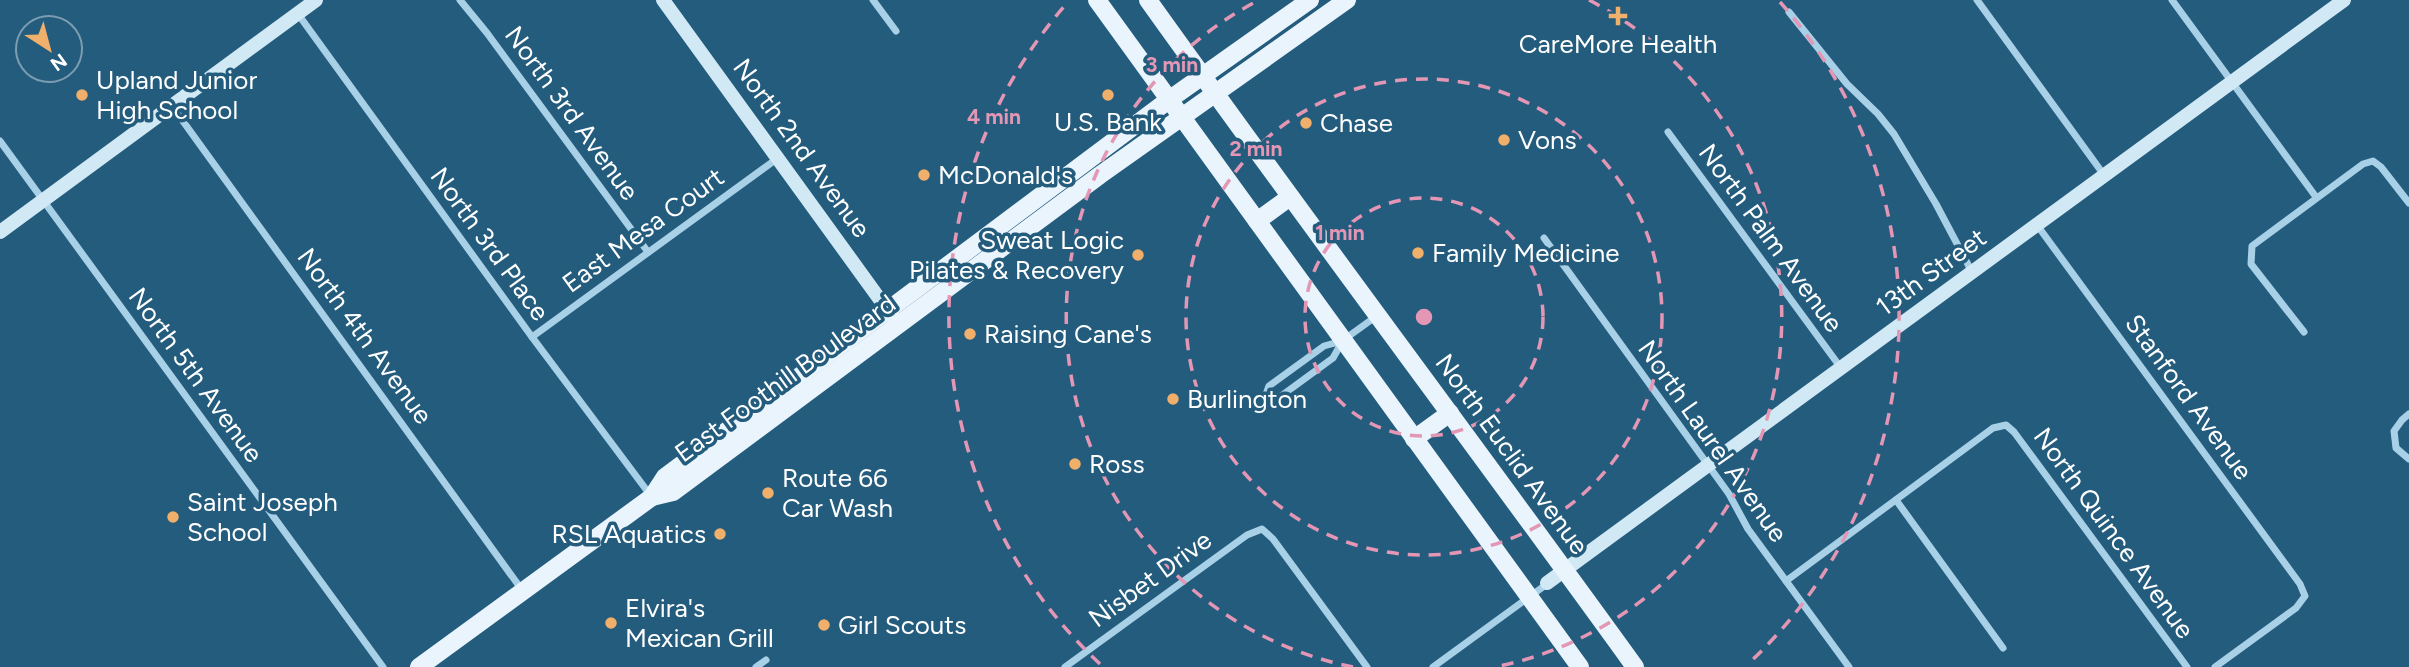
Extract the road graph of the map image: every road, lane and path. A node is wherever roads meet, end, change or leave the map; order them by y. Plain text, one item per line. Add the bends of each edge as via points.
1 (316, 0) edge
2 (460, 0) edge
3 (663, 0) edge
4 (873, 0) edge
5 (1097, 0) edge
6 (1149, 0) edge
7 (1310, 0) edge
8 (1347, 0) edge
9 (1977, 0) edge
10 (2172, 0) edge
11 (2344, 0) edge
12 (1789, 12) dead end
13 (297, 14) junction
14 (896, 31) dead end
15 (1203, 77) junction
16 (2233, 82) junction
17 (1216, 95) junction
18 (1170, 99) junction
19 (172, 106) junction
20 (1182, 116) junction
21 (1668, 132) dead end
22 (0, 141) edge
23 (778, 158) junction
24 (2104, 176) junction
25 (1290, 197) junction
26 (2316, 197) junction
27 (43, 200) junction
28 (2409, 203) edge
29 (1257, 221) junction
30 (2037, 225) junction
31 (0, 232) edge
32 (1544, 238) dead end
33 (648, 252) junction
34 (1972, 272) junction
35 (888, 311) junction
36 (1378, 315) junction
37 (899, 327) junction
38 (2304, 332) dead end
39 (532, 337) junction
40 (1342, 341) junction
41 (1841, 368) junction
42 (1450, 413) junction
43 (2409, 414) edge
44 (1414, 439) junction
45 (2409, 459) edge
46 (1708, 466) junction
47 (652, 497) junction
48 (1896, 500) junction
49 (1565, 570) junction
50 (1786, 580) junction
51 (1548, 583) joint
52 (522, 591) junction
53 (1529, 596) junction
54 (2003, 648) dead end
55 (766, 660) dead end
56 (383, 667) edge
57 (419, 667) edge
58 (756, 667) edge
59 (1065, 667) edge
60 (1367, 667) edge
61 (1433, 667) edge
62 (1580, 667) edge
63 (1635, 667) edge
64 (1849, 667) edge
65 (2187, 667) edge
66 (2215, 667) edge

1 - 13 street
2 - 33 street, North 3rd Avenue
3 - 23 street, North 2nd Avenue
4 - 14 street
5 - 18 main road
6 - 15 main road, North Euclid Avenue
7 - 15 main road, East Foothill Boulevard
8 - 17 main road, East Foothill Boulevard
9 - 24 street
10 - 16 street
11 - 16 street, 13th Street
12 - 34 street via 1894,134
13 - 19 street
13 - 39 street, North 3rd Place
15 - 17 main road, North Euclid Avenue
15 - 18 main road, East Foothill Boulevard
16 - 24 street, 13th Street
16 - 26 street
17 - 20 main road, East Foothill Boulevard
17 - 25 main road, North Euclid Avenue
18 - 20 main road
18 - 35 main road, East Foothill Boulevard
19 - 27 street
19 - 52 street, North 4th Avenue
20 - 29 main road
20 - 37 main road, East Foothill Boulevard
21 - 41 street, North Palm Avenue
22 - 27 street, North 5th Avenue
23 - 33 street, East Mesa Court
23 - 35 street, North 2nd Avenue
24 - 30 street, 13th Street
25 - 29 main road
25 - 36 main road, North Euclid Avenue
26 - 28 street via 2373,161
26 - 38 street via 2252,246 2251,264
27 - 31 street
27 - 56 street, North 5th Avenue
29 - 40 main road
30 - 34 street, 13th Street
30 - 66 street, Stanford Avenue via 2301,584 2305,596 2295,608
32 - 46 street, North Laurel Avenue
33 - 39 street, East Mesa Court
34 - 41 street, 13th Street
35 - 37 street, North 2nd Avenue
35 - 47 main road, East Foothill Boulevard via 665,477
36 - 40 street
36 - 42 main road, North Euclid Avenue
37 - 47 main road, East Foothill Boulevard via 673,492
39 - 47 street, North 3rd Place
40 - 40 street via 1324,346 1269,386 1265,397 1277,399 1322,367
40 - 44 main road
41 - 46 street, 13th Street
42 - 44 main road
42 - 49 main road, North Euclid Avenue
43 - 45 street via 2394,431 2396,447
44 - 53 main road
46 - 49 street, 13th Street
46 - 50 street, North Laurel Avenue
47 - 52 main road, East Foothill Boulevard
48 - 50 street
48 - 54 street
48 - 65 street, North Quince Avenue via 1993,428 2006,425
49 - 51 street, 13th Street
49 - 63 main road, North Euclid Avenue
50 - 64 street, North Laurel Avenue
51 - 53 street
52 - 57 main road, East Foothill Boulevard
53 - 61 street
53 - 62 main road
55 - 58 street
59 - 60 street, Nisbet Drive via 1247,535 1262,529

